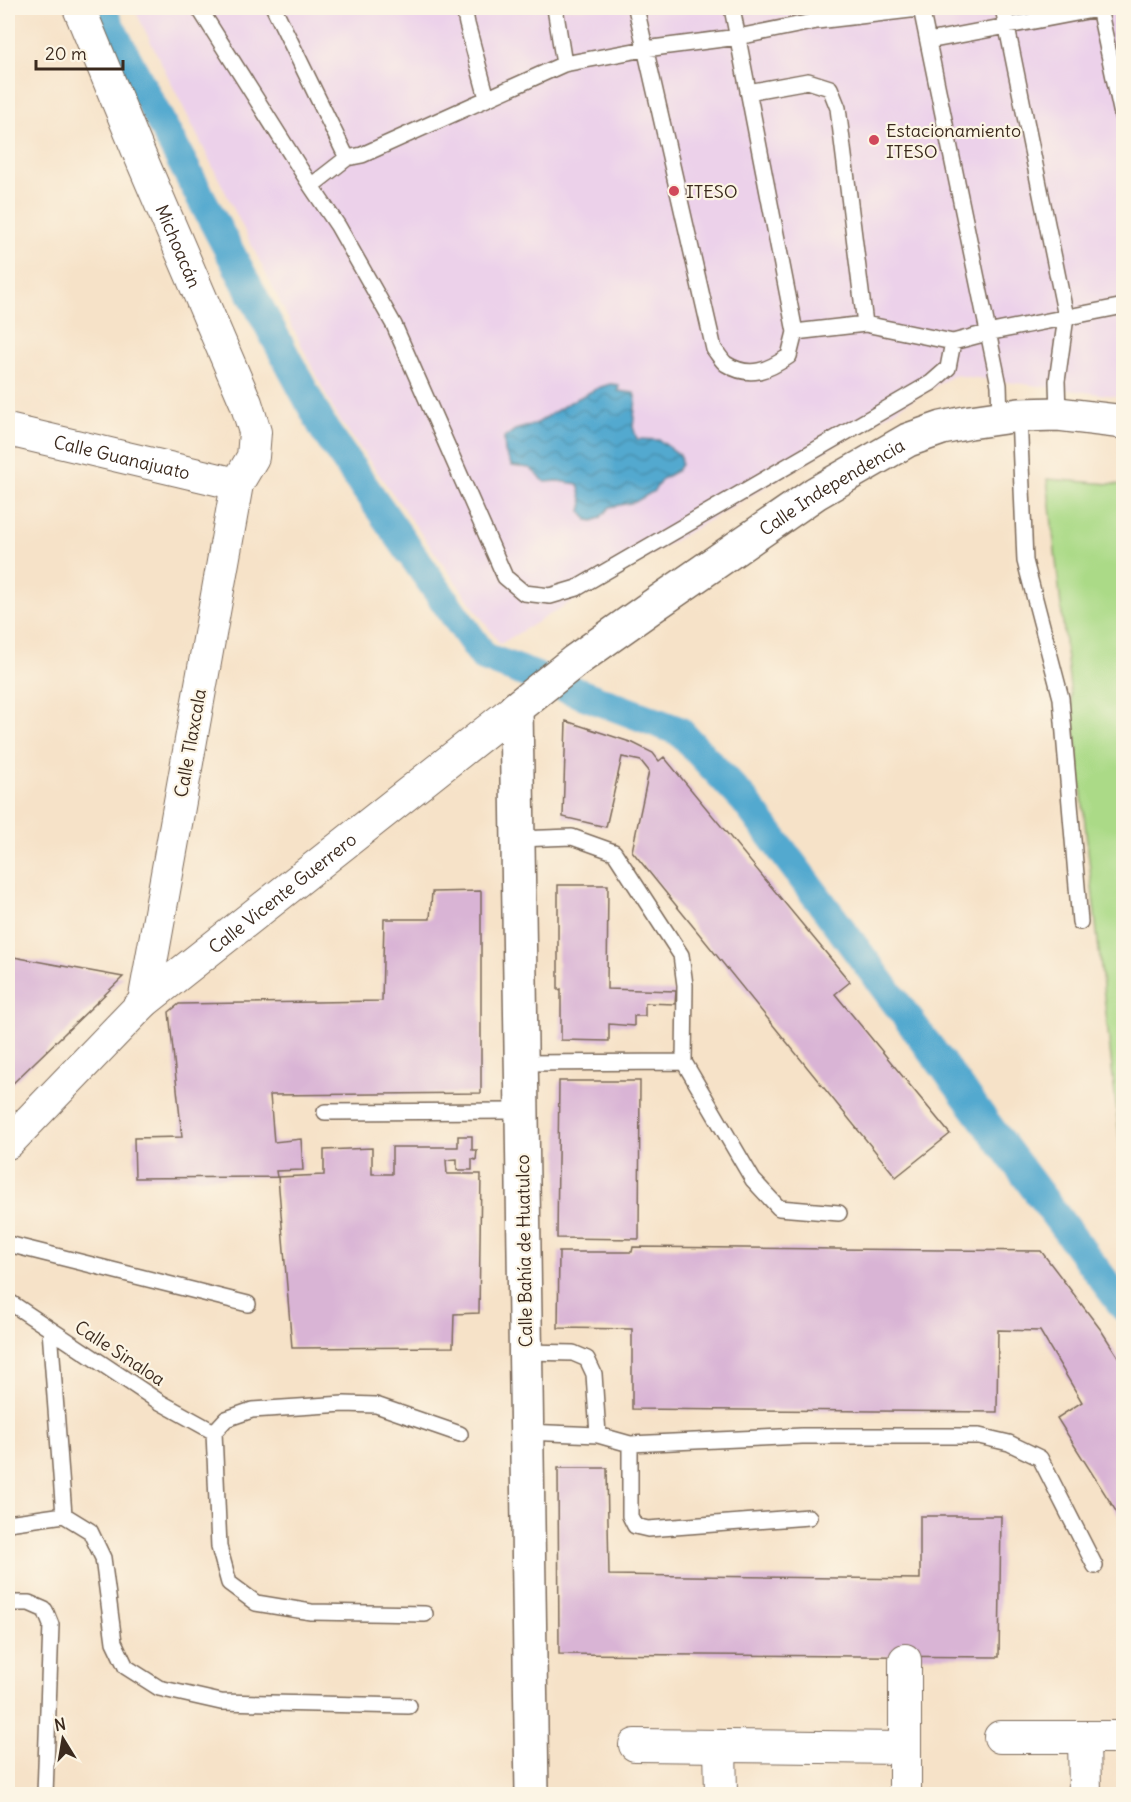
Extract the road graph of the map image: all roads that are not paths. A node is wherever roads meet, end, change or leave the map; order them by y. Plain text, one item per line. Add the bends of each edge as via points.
1 (79, 8) edge
2 (199, 8) edge
3 (274, 8) edge
4 (464, 8) edge
5 (555, 8) edge
6 (636, 8) edge
7 (732, 8) edge
8 (923, 8) edge
9 (1003, 8) edge
10 (1101, 8) edge
11 (1006, 25) junction
12 (738, 37) junction
13 (928, 40) junction
14 (645, 50) junction
15 (564, 64) junction
16 (748, 92) junction
17 (487, 98) junction
18 (1124, 124) edge
19 (347, 158) junction
20 (310, 186) junction
21 (1124, 306) edge
22 (1066, 317) junction
23 (865, 324) junction
24 (795, 332) junction
25 (987, 333) junction
26 (953, 342) junction
27 (1058, 414) junction
28 (1009, 416) junction
29 (1124, 422) edge
30 (8, 430) edge
31 (237, 484) junction
32 (575, 661) joint
33 (521, 704) junction
34 (518, 839) junction
35 (1080, 922) dead end
36 (144, 1002) junction
37 (684, 1062) junction
38 (521, 1063) junction
39 (522, 1110) junction
40 (325, 1112) dead end
41 (8, 1143) edge
42 (839, 1213) dead end
43 (8, 1244) edge
44 (8, 1301) edge
45 (248, 1304) dead end
46 (50, 1330) junction
47 (526, 1352) junction
48 (214, 1432) junction
49 (526, 1432) junction
50 (460, 1434) dead end
51 (598, 1435) junction
52 (630, 1444) junction
53 (64, 1515) junction
54 (810, 1517) dead end
55 (8, 1522) edge
56 (1095, 1566) dead end
57 (8, 1603) edge
58 (425, 1614) dead end
59 (905, 1660) dead end
60 (409, 1706) dead end
61 (1000, 1737) dead end
62 (1084, 1737) junction
63 (1124, 1737) edge
64 (635, 1745) dead end
65 (720, 1746) junction
66 (905, 1748) junction
67 (45, 1794) edge
68 (532, 1794) edge
69 (721, 1794) edge
70 (905, 1794) edge
71 (1085, 1794) edge

1 - 31 street, Michoacán via 246,403 255,432 253,457
2 - 20 lane
3 - 19 lane
4 - 17 lane
5 - 15 lane
6 - 14 lane
7 - 12 lane
8 - 12 lane via 817,21
8 - 13 lane
9 - 11 lane
10 - 11 lane
10 - 18 lane
11 - 13 lane
11 - 22 lane
12 - 14 lane
12 - 16 lane
13 - 25 lane
14 - 15 lane
14 - 24 lane via 714,350 725,364 748,372 770,369 789,356
15 - 17 lane
16 - 23 lane via 808,81 830,88 838,108
16 - 24 lane
17 - 19 lane via 362,155
19 - 20 lane
20 - 26 lane via 338,226 394,325 505,577 524,593 550,596 577,588 931,383 948,368
21 - 22 lane
22 - 25 lane
22 - 27 lane via 1057,381
23 - 24 lane
23 - 26 lane
25 - 26 lane
25 - 28 lane
27 - 28 street, Calle Independencia
27 - 29 street, Calle Independencia
28 - 32 street, Calle Independencia via 942,428 897,446 816,493
28 - 35 lane via 1025,561 1061,698
30 - 31 street, Calle Guanajuato
31 - 36 street, Calle Tlaxcala
32 - 33 street, Calle Vicente Guerrero
33 - 34 street, Calle Bahía de Huatulco
33 - 36 street, Calle Vicente Guerrero
34 - 37 lane via 572,837 614,852 681,955 685,985
34 - 38 street, Calle Bahía de Huatulco
36 - 41 street, Calle Vicente Guerrero
37 - 38 lane
37 - 42 lane via 753,1180 779,1208
38 - 39 street, Calle Bahía de Huatulco
39 - 40 lane
39 - 47 street, Calle Bahía de Huatulco
43 - 45 lane
44 - 46 lane, Calle Sinaloa
46 - 48 lane, Calle Sinaloa via 158,1401
46 - 53 lane
47 - 49 street, Calle Bahía de Huatulco
47 - 51 lane via 573,1353 587,1359 594,1374
48 - 50 lane via 226,1419 252,1410 344,1404 376,1405
48 - 58 lane via 219,1547 229,1583 256,1603 311,1612
49 - 51 lane
49 - 68 street, Calle Bahía de Huatulco
51 - 52 lane
52 - 54 lane via 630,1516 635,1526 648,1529
52 - 56 lane via 802,1436 980,1436 1009,1443 1040,1458
53 - 55 lane
53 - 60 lane via 90,1531 103,1558 114,1642 126,1667 159,1688 221,1702
57 - 67 lane via 29,1603 45,1610 51,1625
59 - 66 street
61 - 62 street
62 - 63 street
62 - 71 street
64 - 65 street
65 - 66 street
65 - 69 street
66 - 70 street

